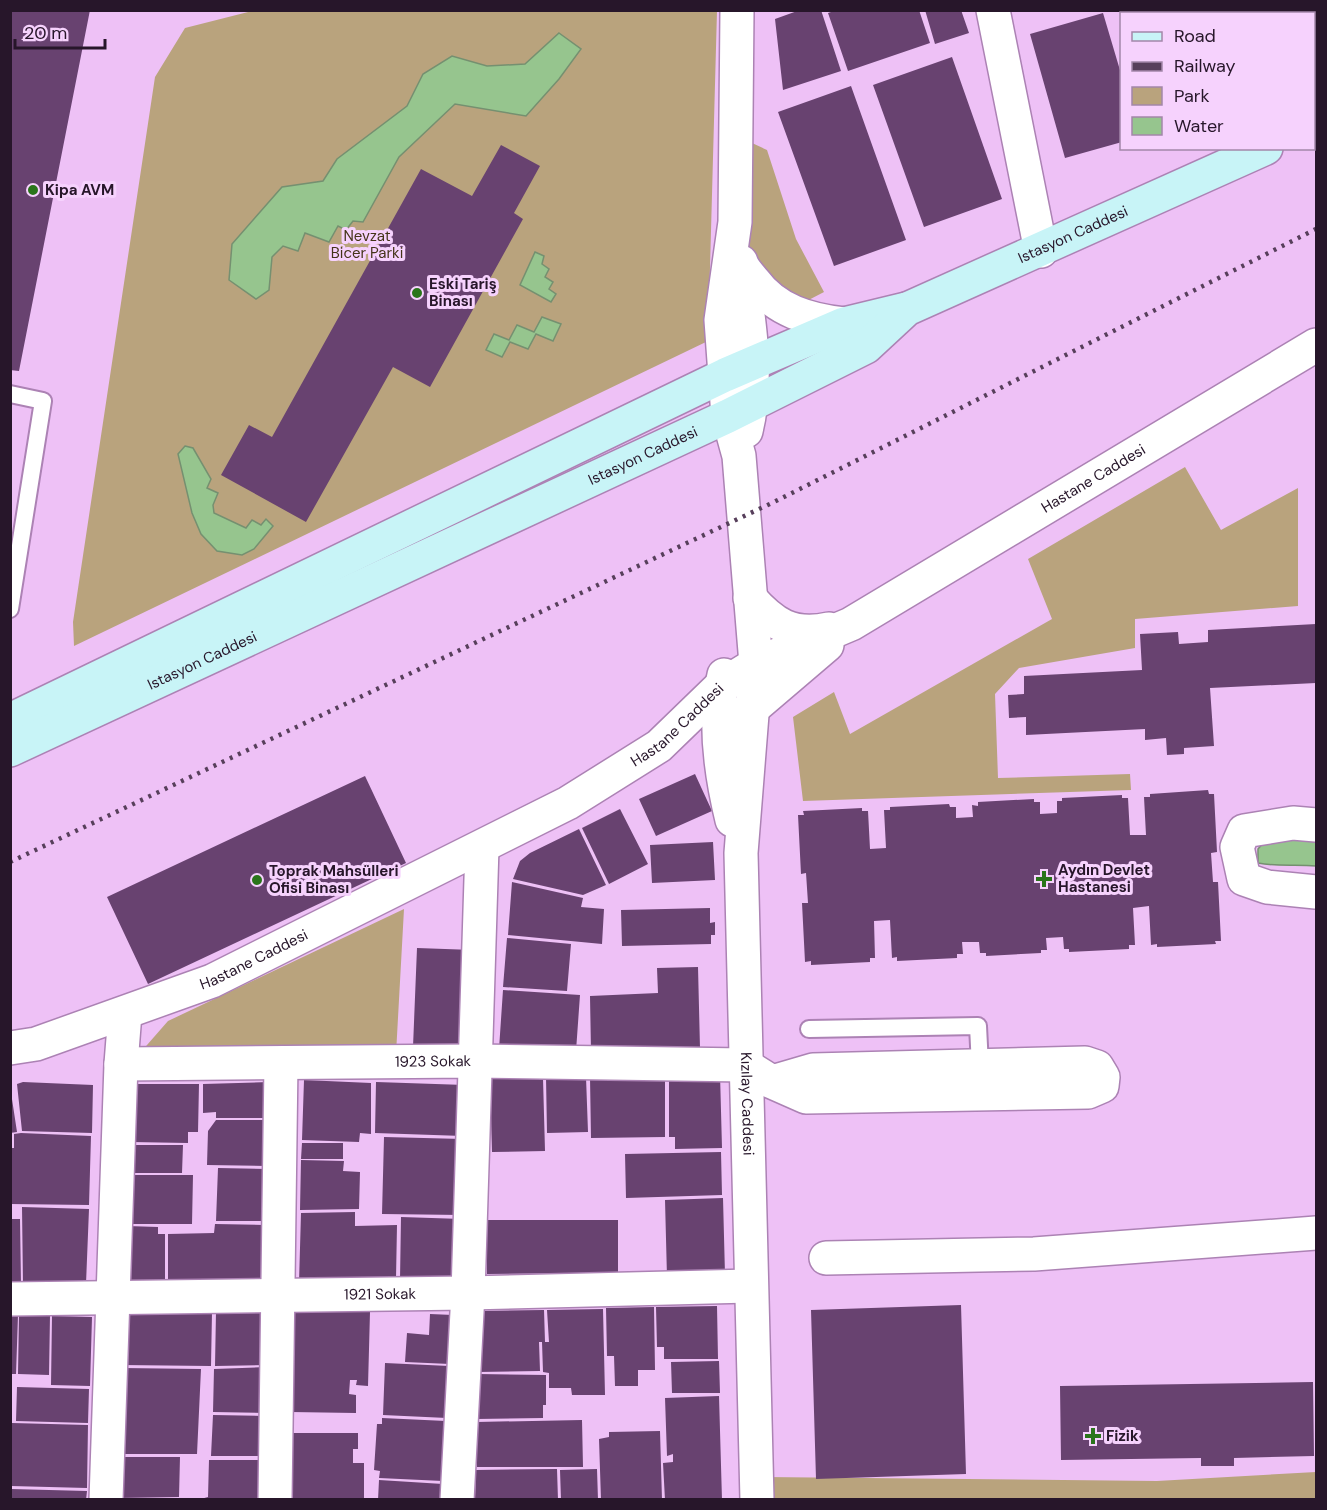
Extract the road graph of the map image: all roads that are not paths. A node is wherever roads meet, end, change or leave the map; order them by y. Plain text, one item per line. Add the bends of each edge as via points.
1 (737, 10) edge
2 (993, 10) edge
3 (1262, 150) edge
4 (735, 222) junction
5 (1041, 251) junction
6 (741, 265) junction
7 (908, 309) junction
8 (844, 324) junction
9 (1317, 345) edge
10 (738, 370) junction
11 (10, 394) edge
12 (740, 410) junction
13 (750, 598) junction
14 (10, 609) edge
15 (851, 624) junction
16 (756, 664) junction
17 (722, 685) junction
18 (752, 709) junction
19 (10, 720) edge
20 (719, 726) junction
21 (10, 750) edge
22 (1317, 825) edge
23 (482, 848) junction
24 (741, 854) junction
25 (1317, 892) edge
26 (125, 1013) junction
27 (809, 1029) dead end
28 (10, 1048) edge
29 (475, 1061) junction
30 (121, 1064) junction
31 (281, 1064) junction
32 (980, 1066) junction
33 (759, 1074) junction
34 (1317, 1233) edge
35 (826, 1258) dead end
36 (750, 1286) junction
37 (468, 1293) junction
38 (278, 1296) junction
39 (10, 1299) edge
40 (114, 1299) junction
41 (106, 1500) edge
42 (275, 1500) edge
43 (457, 1500) edge
44 (757, 1500) edge

1 - 4 street
2 - 5 street
3 - 5 main road, Istasyon Caddesi
4 - 6 street
4 - 10 street via 721,320
5 - 7 main road, Istasyon Caddesi
6 - 8 street via 761,291 787,311 816,321
6 - 10 street via 750,329
7 - 8 main road
7 - 12 main road, Istasyon Caddesi via 866,347
8 - 10 main road
9 - 15 street, Hastane Caddesi
10 - 12 street, Kızılay Caddesi
10 - 19 main road
11 - 14 lane via 43,401
12 - 13 street, Kızılay Caddesi via 739,456
12 - 21 main road, Istasyon Caddesi
13 - 15 street via 771,621 788,627 817,632
13 - 16 street, Kızılay Caddesi
13 - 17 street
15 - 16 street, Hastane Caddesi
15 - 18 street
16 - 17 street, Hastane Caddesi
16 - 18 street, Kızılay Caddesi
17 - 20 street
17 - 23 street, Hastane Caddesi via 659,746 568,803
18 - 20 street
18 - 24 street, Kızılay Caddesi
20 - 24 street via 724,790
22 - 25 street via 1293,823 1244,831 1237,847 1244,879 1267,887
23 - 26 street, Hastane Caddesi via 212,981
23 - 29 street
24 - 33 street, Kızılay Caddesi
26 - 28 street, Hastane Caddesi via 36,1044
26 - 30 street
27 - 32 lane via 978,1026
29 - 31 street, 1923 Sokak
29 - 33 street, 1923 Sokak
29 - 37 street
30 - 31 street, 1923 Sokak
30 - 40 street
31 - 38 street
32 - 33 street
32 - 33 street via 1085,1063 1097,1067 1103,1077 1102,1086 1088,1092 806,1097
33 - 36 street, Kızılay Caddesi
34 - 35 street via 1034,1254
36 - 37 street, 1921 Sokak
36 - 44 street, Kızılay Caddesi
37 - 38 street, 1921 Sokak
37 - 43 street
38 - 40 street, 1921 Sokak
38 - 42 street
39 - 40 street, 1921 Sokak
40 - 41 street

